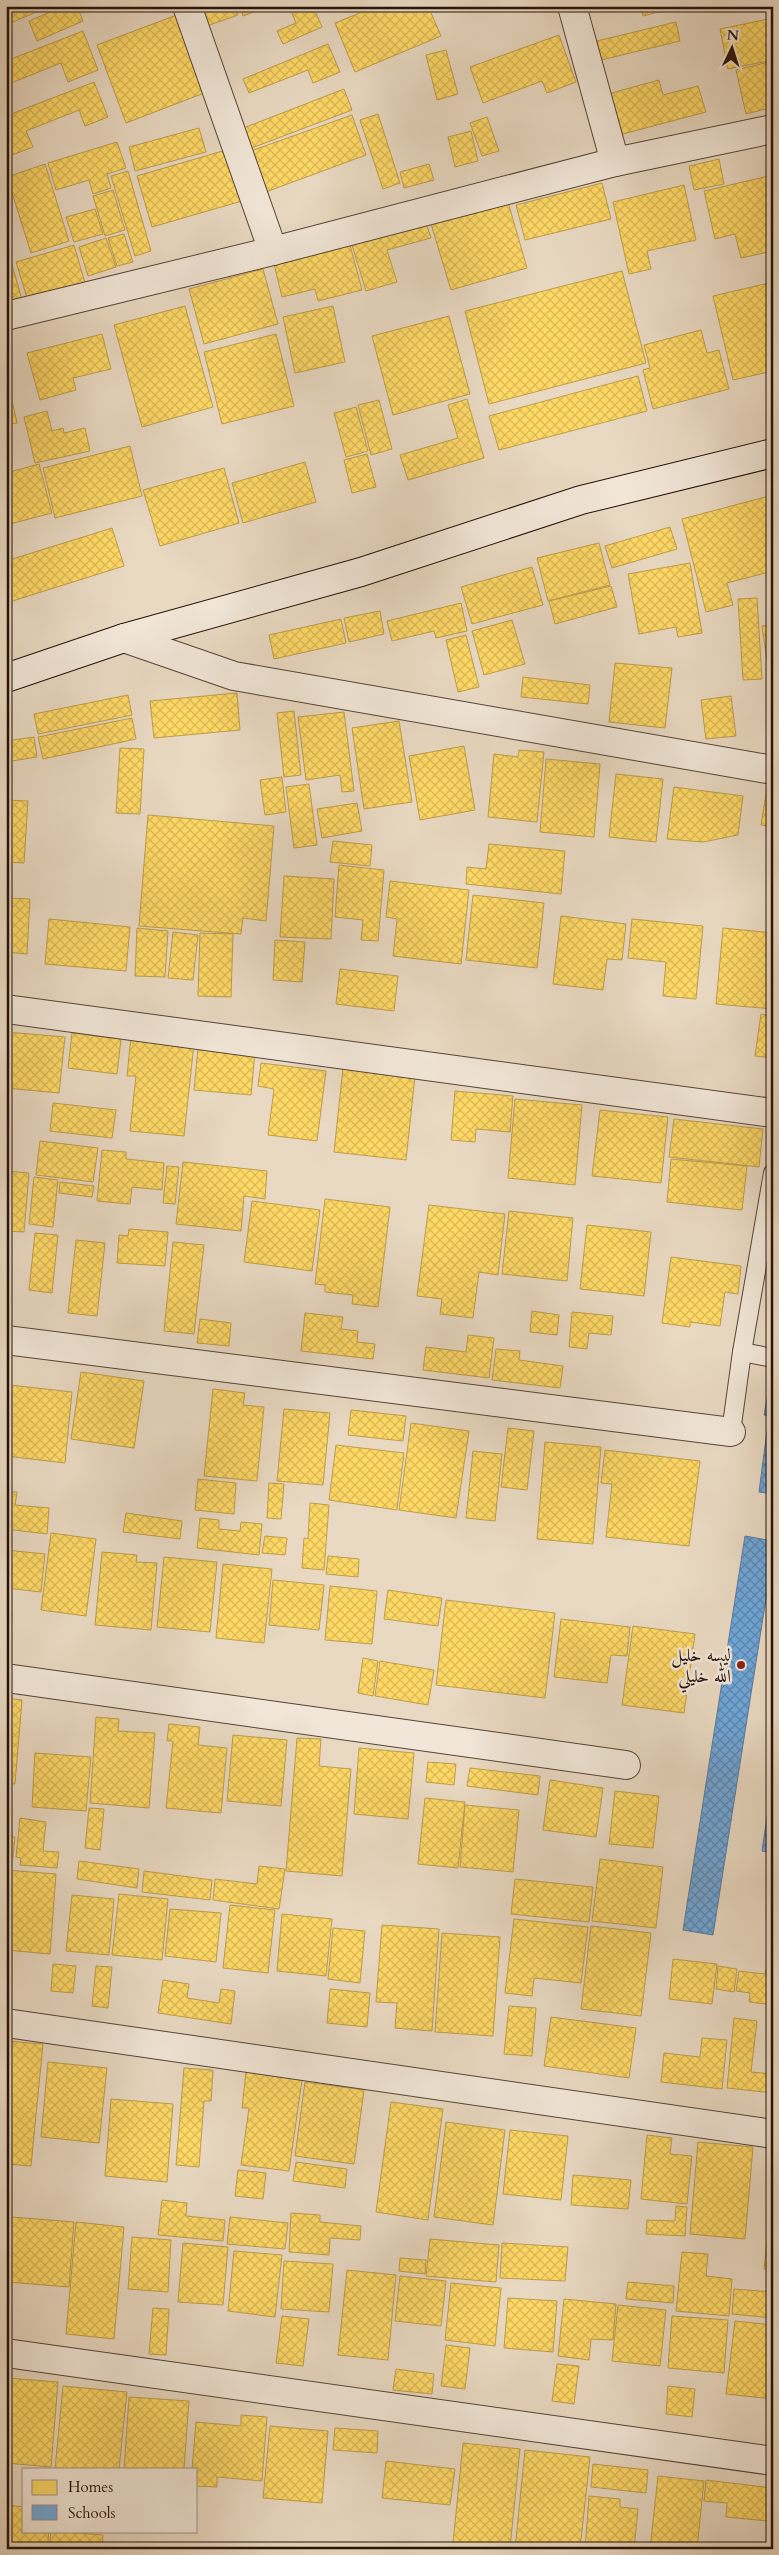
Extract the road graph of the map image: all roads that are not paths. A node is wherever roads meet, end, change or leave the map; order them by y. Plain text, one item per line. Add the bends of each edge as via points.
1 (187, 6) edge
2 (572, 6) edge
3 (773, 129) edge
4 (615, 162) junction
5 (273, 251) junction
6 (6, 316) edge
7 (773, 453) edge
8 (124, 638) junction
9 (6, 678) edge
10 (773, 770) edge
11 (6, 1009) edge
12 (773, 1113) edge
13 (773, 1173) edge
14 (6, 1340) edge
15 (742, 1352) junction
16 (773, 1358) edge
17 (731, 1432) joint
18 (6, 1678) edge
19 (626, 1765) dead end
20 (6, 2023) edge
21 (773, 2134) edge
22 (6, 2353) edge
23 (773, 2461) edge

1 - 5 street
2 - 4 street
3 - 4 street
4 - 5 street
5 - 6 street
7 - 8 street via 581,500 361,572
8 - 9 street
8 - 10 street via 234,676
11 - 12 street
13 - 15 lane
14 - 17 street
15 - 16 lane
15 - 17 lane
18 - 19 street
20 - 21 street
22 - 23 street

